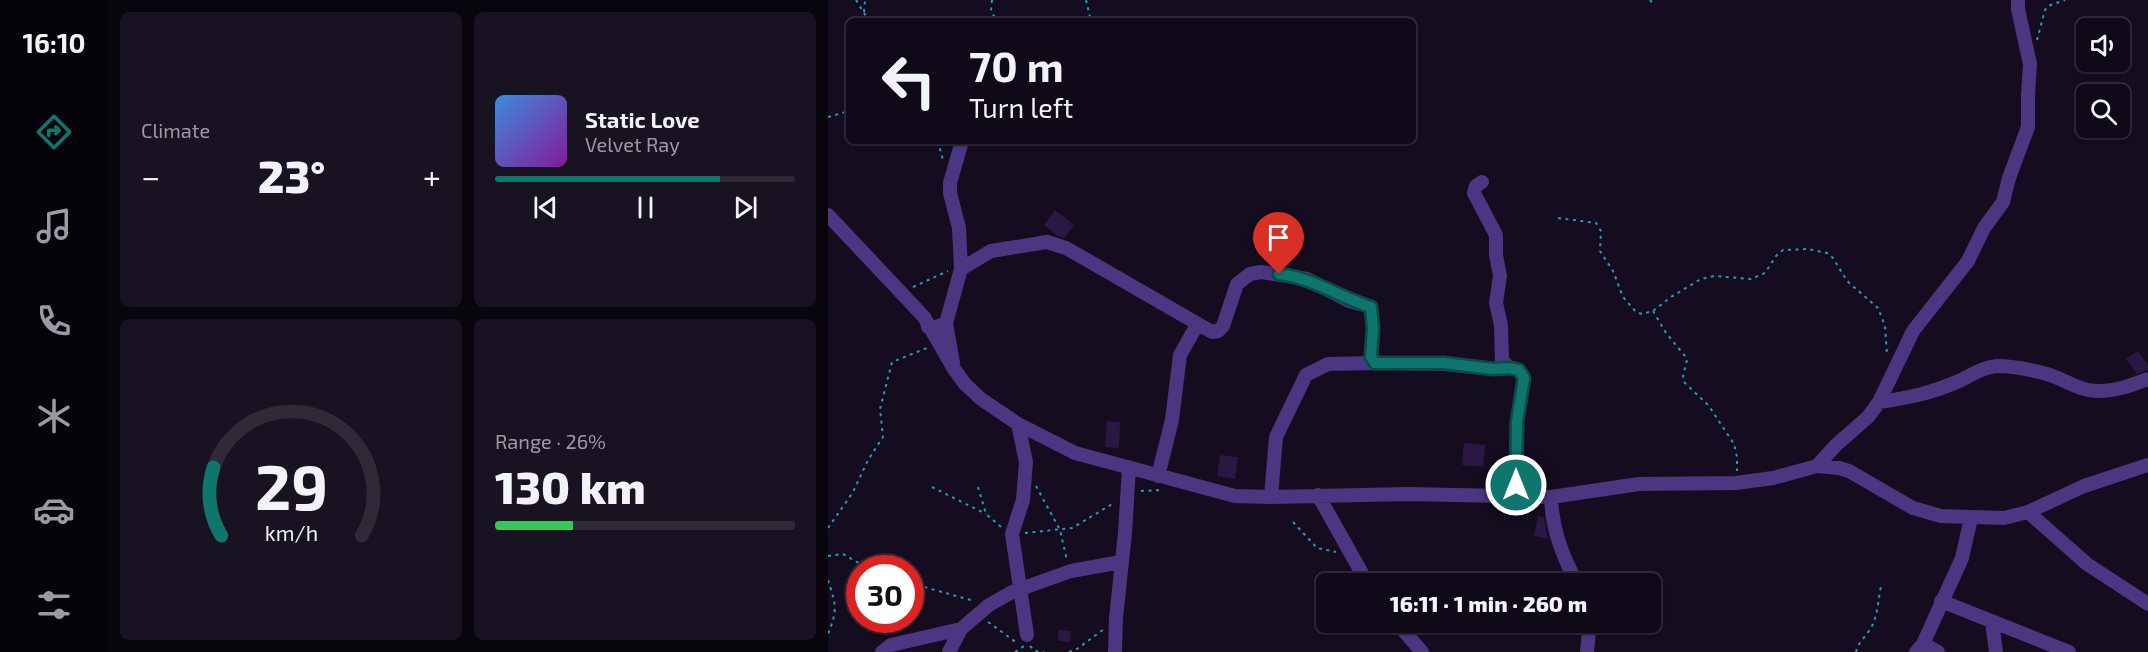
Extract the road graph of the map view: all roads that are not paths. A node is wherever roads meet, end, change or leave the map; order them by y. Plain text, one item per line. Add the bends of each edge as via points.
1 (2018, 0) edge
2 (961, 144) edge
3 (1482, 182) dead end
4 (828, 215) edge
5 (961, 269) junction
6 (946, 323) junction
7 (1197, 325) junction
8 (928, 327) junction
9 (1375, 363) junction
10 (1509, 368) junction
11 (954, 369) junction
12 (2148, 379) edge
13 (1879, 402) junction
14 (1018, 424) junction
15 (2148, 465) edge
16 (1817, 466) junction
17 (1129, 467) junction
18 (1158, 476) junction
19 (1318, 495) junction
20 (1271, 497) junction
21 (1551, 497) junction
22 (1517, 498) junction
23 (2028, 512) junction
24 (1971, 518) junction
25 (1121, 562) junction
26 (1362, 573) edge
27 (1572, 573) edge
28 (1022, 590) junction
29 (1941, 601) junction
30 (2148, 604) edge
31 (1992, 622) junction
32 (961, 628) junction
33 (1406, 633) edge
34 (1589, 633) edge
35 (1026, 641) road end
36 (1920, 648) edge
37 (882, 652) edge
38 (949, 652) edge
39 (1115, 652) edge
40 (1422, 652) edge
41 (1587, 652) edge
42 (1938, 652) edge
43 (1996, 652) edge
44 (2069, 652) edge

1 - 13 street via 2030,64 2028,127 2003,202 1984,228 1968,261 1913,330
2 - 5 street via 950,183 959,228
3 - 10 street via 1474,193 1496,235 1500,353
4 - 8 street via 902,291
5 - 6 street
5 - 7 street via 991,251 1047,242 1066,248
6 - 8 street
6 - 11 street
7 - 9 street via 1218,331 1237,284 1250,274 1297,276 1371,307 1371,357
7 - 18 street via 1180,355 1172,420
8 - 11 street
9 - 10 street
9 - 20 street via 1328,364 1306,375 1276,437
10 - 22 street via 1519,370 1524,378 1517,422
11 - 14 street via 981,399
12 - 13 street via 2126,388 2098,392 2047,374 1997,366 1983,368 1912,398
13 - 16 street
14 - 17 street via 1075,453
14 - 28 street via 1026,462 1023,500 1012,534
15 - 23 street via 2084,486
16 - 21 street via 1736,483 1639,484
16 - 24 street via 1849,471 1913,508 1941,516
17 - 18 street
17 - 25 street
18 - 20 street via 1235,496
19 - 20 street
19 - 22 street
19 - 26 street
21 - 22 street
21 - 27 street via 1560,550
23 - 24 street via 2004,518
23 - 30 street via 2087,564
24 - 29 street via 1962,558
25 - 28 street via 1071,571
25 - 39 street
28 - 32 street via 1012,592
28 - 35 street
29 - 31 street
29 - 36 street
31 - 43 street
31 - 44 street
32 - 37 street via 891,645
32 - 38 street
33 - 40 street
34 - 41 street
36 - 42 street

